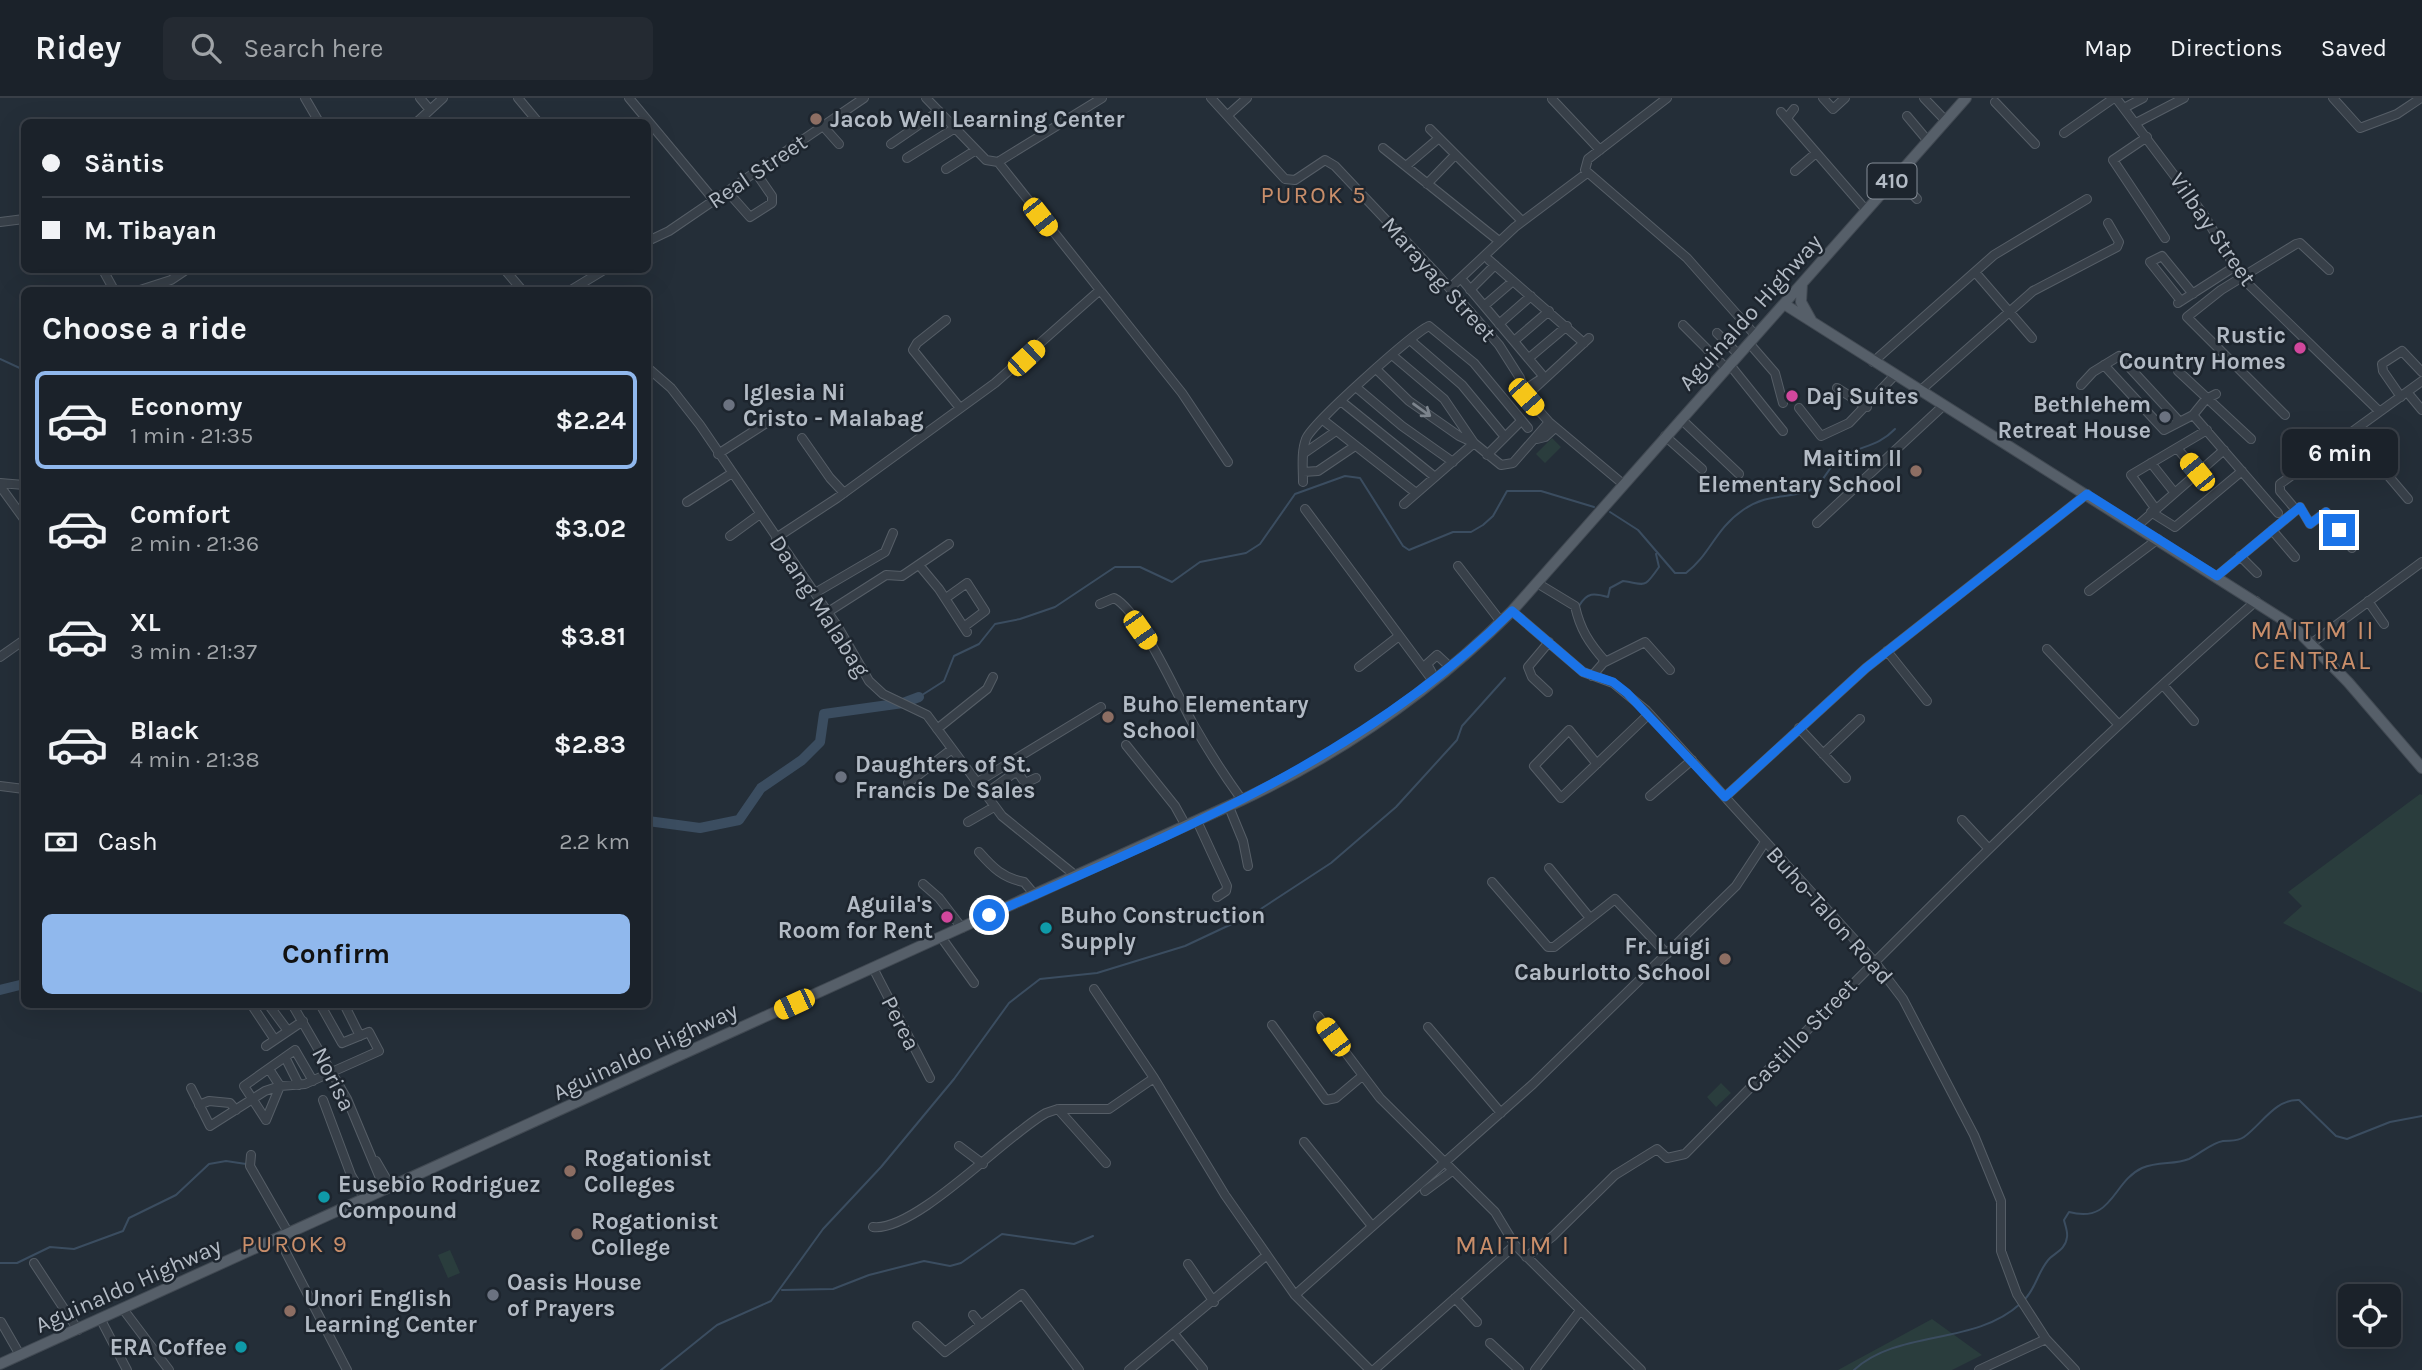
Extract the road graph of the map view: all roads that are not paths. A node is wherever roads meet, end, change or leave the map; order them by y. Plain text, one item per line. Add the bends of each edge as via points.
1 (305, 98) edge
2 (420, 98) edge
3 (443, 98) edge
4 (518, 98) edge
5 (629, 98) edge
6 (864, 98) edge
7 (926, 98) edge
8 (1102, 98) edge
9 (1211, 98) edge
10 (1248, 98) edge
11 (1667, 98) edge
12 (1824, 98) edge
13 (1845, 98) edge
14 (1924, 98) edge
15 (1966, 98) edge
16 (2115, 98) edge
17 (2143, 98) edge
18 (2184, 98) edge
19 (2333, 98) edge
20 (2421, 98) edge
21 (1552, 99) edge
22 (1995, 102) dead end
23 (2123, 107) junction
24 (1794, 109) dead end
25 (430, 110) junction
26 (939, 111) junction
27 (1228, 115) junction
28 (1907, 116) dead end
29 (317, 119) edge
30 (420, 119) edge
31 (536, 119) edge
32 (646, 119) edge
33 (1946, 121) junction
34 (2136, 123) junction
35 (651, 124) edge
36 (823, 126) junction
37 (955, 128) junction
38 (1430, 129) dead end
39 (2064, 133) dead end
40 (2147, 137) junction
41 (1439, 138) junction
42 (1928, 141) junction
43 (839, 144) dead end
44 (891, 144) dead end
45 (2035, 144) dead end
46 (1383, 148) dead end
47 (976, 150) junction
48 (1600, 150) junction
49 (1816, 153) junction
50 (1455, 155) junction
51 (906, 158) dead end
52 (998, 162) junction
53 (1406, 166) junction
54 (946, 169) dead end
55 (1795, 171) dead end
56 (755, 173) junction
57 (1587, 173) junction
58 (1896, 177) junction
59 (1427, 184) junction
60 (727, 191) junction
61 (1917, 199) dead end
62 (714, 200) junction
63 (2087, 200) dead end
64 (1866, 210) junction
65 (21, 219) edge
66 (1522, 221) junction
67 (0, 222) edge
68 (2108, 223) dead end
69 (2165, 238) dead end
70 (651, 239) edge
71 (1499, 241) junction
72 (2234, 267) junction
73 (2329, 270) dead end
74 (1975, 272) junction
75 (182, 273) edge
76 (508, 273) edge
77 (599, 273) edge
78 (2241, 277) junction
79 (1513, 281) junction
80 (1802, 284) junction
81 (149, 287) edge
82 (520, 287) edge
83 (576, 287) edge
84 (1450, 288) junction
85 (1100, 290) junction
86 (2193, 294) junction
87 (1531, 296) junction
88 (1784, 304) junction
89 (1484, 306) junction
90 (2009, 311) junction
91 (1549, 312) junction
92 (946, 320) dead end
93 (1813, 323) junction
94 (1499, 324) junction
95 (1683, 325) dead end
96 (1567, 326) junction
97 (1717, 333) dead end
98 (2032, 338) dead end
99 (1410, 340) junction
100 (1753, 340) junction
101 (1514, 341) junction
102 (1392, 355) junction
103 (1739, 355) junction
104 (1529, 358) junction
105 (1873, 362) junction
106 (2104, 365) junction
107 (1728, 367) junction
108 (1376, 369) junction
109 (651, 371) edge
110 (2178, 371) dead end
111 (2422, 372) edge
112 (1895, 375) junction
113 (1544, 377) junction
114 (2422, 381) edge
115 (2081, 385) dead end
116 (1357, 387) junction
117 (1837, 388) dead end
118 (1921, 390) junction
119 (1525, 393) junction
120 (2216, 394) dead end
121 (2404, 394) junction
122 (2206, 399) junction
123 (1342, 402) junction
124 (1783, 402) dead end
125 (1944, 405) junction
126 (1867, 407) junction
127 (960, 408) junction
128 (1799, 408) dead end
129 (2422, 410) edge
130 (2379, 411) junction
131 (2193, 415) junction
132 (2286, 415) dead end
133 (1681, 419) junction
134 (1323, 420) junction
135 (2178, 420) junction
136 (1521, 421) junction
137 (768, 422) dead end
138 (1552, 425) junction
139 (1528, 428) dead end
140 (2207, 430) junction
141 (1336, 431) junction
142 (1783, 431) dead end
143 (2351, 432) junction
144 (1665, 436) junction
145 (1505, 437) junction
146 (803, 438) dead end
147 (2250, 439) dead end
148 (1474, 443) junction
149 (1355, 446) junction
150 (2177, 448) junction
151 (2224, 450) junction
152 (719, 454) junction
153 (1303, 454) junction
154 (1487, 455) junction
155 (1228, 462) dead end
156 (1453, 462) junction
157 (2151, 463) junction
158 (1702, 469) dead end
159 (2242, 471) junction
160 (1303, 472) junction
161 (2197, 472) junction
162 (732, 473) junction
163 (1739, 474) dead end
164 (1435, 477) junction
165 (1303, 482) dead end
166 (1623, 484) junction
167 (0, 485) edge
168 (21, 485) edge
169 (2174, 492) junction
170 (844, 493) junction
171 (1416, 493) junction
172 (2087, 494) junction
173 (2408, 499) dead end
174 (687, 502) dead end
175 (1404, 504) dead end
176 (1305, 509) dead end
177 (2153, 510) junction
178 (2296, 510) junction
179 (2278, 513) dead end
180 (760, 514) junction
181 (21, 515) edge
182 (1817, 523) dead end
183 (2137, 526) junction
184 (2272, 530) junction
185 (893, 533) dead end
186 (730, 536) dead end
187 (776, 537) junction
188 (2158, 539) junction
189 (949, 544) dead end
190 (2352, 548) dead end
191 (1563, 552) junction
192 (2240, 556) junction
193 (2295, 557) dead end
194 (2422, 562) edge
195 (919, 565) junction
196 (1458, 566) dead end
197 (2258, 573) dead end
198 (2217, 576) junction
199 (1537, 583) junction
200 (2089, 591) dead end
201 (815, 593) junction
202 (946, 598) junction
203 (2256, 601) junction
204 (2368, 601) junction
205 (1100, 604) dead end
206 (1512, 611) junction
207 (828, 612) junction
208 (1498, 618) junction
209 (2384, 624) dead end
210 (1399, 636) junction
211 (21, 642) edge
212 (1549, 642) junction
213 (2312, 643) junction
214 (1474, 646) junction
215 (2047, 649) dead end
216 (1887, 651) junction
217 (0, 657) edge
218 (1603, 663) junction
219 (1359, 667) dead end
220 (1450, 667) junction
221 (1670, 670) dead end
222 (1592, 676) junction
223 (993, 677) dead end
224 (1435, 680) junction
225 (2162, 685) junction
226 (1548, 692) dead end
227 (1927, 701) dead end
228 (1101, 707) dead end
229 (1649, 714) junction
230 (1860, 719) dead end
231 (2194, 721) dead end
232 (2119, 725) junction
233 (1799, 728) junction
234 (937, 729) junction
235 (1126, 745) dead end
236 (952, 749) junction
237 (1823, 754) junction
238 (1692, 760) junction
239 (1597, 764) junction
240 (2422, 768) edge
241 (1036, 778) dead end
242 (1846, 778) dead end
243 (908, 783) dead end
244 (976, 783) junction
245 (0, 786) edge
246 (21, 789) edge
247 (985, 794) junction
248 (1650, 796) dead end
249 (1725, 797) junction
250 (1242, 800) junction
251 (994, 807) junction
252 (1228, 807) junction
253 (1962, 820) dead end
254 (1197, 821) junction
255 (968, 822) dead end
256 (1186, 826) junction
257 (1765, 842) junction
258 (1989, 849) junction
259 (979, 852) dead end
260 (1248, 866) dead end
261 (1549, 868) dead end
262 (1076, 876) junction
263 (1492, 882) dead end
264 (923, 884) dead end
265 (1035, 895) junction
266 (1217, 897) dead end
267 (1590, 918) junction
268 (962, 928) junction
269 (941, 937) junction
270 (1667, 954) junction
271 (1874, 961) junction
272 (873, 968) junction
273 (974, 982) dead end
274 (1094, 989) dead end
275 (254, 1008) edge
276 (271, 1008) edge
277 (295, 1008) edge
278 (322, 1008) edge
279 (347, 1008) edge
280 (1318, 1016) dead end
281 (303, 1021) junction
282 (1272, 1026) dead end
283 (1428, 1027) dead end
284 (288, 1031) junction
285 (360, 1036) junction
286 (275, 1040) junction
287 (267, 1046) dead end
288 (285, 1057) junction
289 (269, 1069) junction
290 (332, 1071) junction
291 (1362, 1077) junction
292 (930, 1078) dead end
293 (1154, 1078) junction
294 (313, 1081) junction
295 (299, 1085) junction
296 (280, 1086) junction
297 (191, 1088) dead end
298 (252, 1100) junction
299 (323, 1100) dead end
300 (200, 1105) junction
301 (1058, 1109) junction
302 (236, 1110) junction
303 (1501, 1113) junction
304 (1304, 1142) dead end
305 (959, 1146) dead end
306 (251, 1156) dead end
307 (1106, 1163) dead end
308 (983, 1164) junction
309 (1448, 1168) junction
310 (388, 1189) junction
311 (1425, 1191) dead end
312 (365, 1199) junction
313 (1372, 1226) junction
314 (873, 1227) dead end
315 (284, 1236) junction
316 (1515, 1245) junction
317 (1267, 1255) junction
318 (1526, 1257) junction
319 (34, 1263) dead end
320 (1188, 1264) dead end
321 (1295, 1295) junction
322 (1455, 1298) junction
323 (1214, 1302) junction
324 (122, 1310) junction
325 (1579, 1312) junction
326 (973, 1315) dead end
327 (101, 1320) junction
328 (1, 1322) edge
329 (1477, 1322) dead end
330 (981, 1325) junction
331 (917, 1326) dead end
332 (78, 1330) junction
333 (1175, 1335) junction
334 (2046, 1339) junction
335 (1490, 1343) dead end
336 (20, 1355) junction
337 (0, 1364) edge
338 (1203, 1369) edge
339 (127, 1370) edge
340 (169, 1370) edge
341 (348, 1370) edge
342 (1079, 1370) edge
343 (1129, 1370) edge
344 (1372, 1370) edge
345 (1519, 1370) edge
346 (1535, 1370) edge
347 (1641, 1370) edge
348 (1979, 1370) edge
349 (2075, 1370) edge

1 - 29 street
2 - 25 street
3 - 25 street
4 - 31 street
5 - 32 street
6 - 36 street, Real Street
7 - 26 street
8 - 52 street
9 - 27 street, Marayag Street
10 - 27 street
11 - 48 street
12 - 13 street via 1833,109
14 - 33 street
15 - 33 main road, Aguinaldo Highway / 410
16 - 23 street, Vilbay Street
16 - 39 street
17 - 23 street
18 - 34 street
19 - 20 street via 2360,128 2397,114
21 - 48 street
22 - 45 street
23 - 34 street, Vilbay Street
24 - 49 street via 1784,115
25 - 30 street
26 - 37 street
26 - 44 street
27 - 84 street, Marayag Street via 1285,179 1294,180 1319,163 1331,162
28 - 42 street
33 - 42 main road, Aguinaldo Highway / 410
34 - 40 street, Vilbay Street
35 - 62 street
36 - 43 street
36 - 56 street, Real Street
37 - 47 street
37 - 51 street
38 - 41 street
40 - 69 street via 2113,160
40 - 72 street, Vilbay Street via 2204,215
41 - 50 street
41 - 53 street
42 - 58 main road, Aguinaldo Highway / 410
46 - 53 street
47 - 52 street via 991,163
47 - 54 street
48 - 57 street via 1584,165
49 - 55 street
49 - 64 street
50 - 59 street
50 - 66 street
52 - 85 street
53 - 59 street
56 - 60 street, Real Street
56 - 60 street via 772,203 750,217
57 - 66 street
57 - 100 street via 1690,262
58 - 61 street
58 - 64 main road, Aguinaldo Highway / 410
59 - 71 street
60 - 62 street, Real Street
62 - 70 street, Real Street
63 - 74 street via 2007,246
64 - 80 main road, Aguinaldo Highway / 410
65 - 67 street
66 - 71 street
68 - 90 street via 2118,247 2052,279
71 - 84 street
72 - 78 street, Vilbay Street
72 - 86 street
73 - 78 street via 2300,243
74 - 90 street
74 - 105 street
75 - 81 street
76 - 82 street
77 - 83 street
78 - 130 street, Vilbay Street
78 - 132 street via 2188,317
79 - 87 street
79 - 89 street
79 - 89 street via 1492,263 1466,286
80 - 88 main road, Aguinaldo Highway / 410
80 - 93 main road via 1801,302
84 - 119 street, Marayag Street via 1511,361
85 - 127 street via 1017,365
85 - 155 street via 1182,393
86 - 86 street via 2179,302 2150,262 2162,257
87 - 91 street
87 - 94 street
88 - 93 main road
88 - 100 main road, Aguinaldo Highway / 410
89 - 94 street
90 - 98 street
90 - 118 street
91 - 96 street
91 - 101 street
92 - 127 street via 913,350
93 - 105 main road
94 - 101 street
95 - 107 street
96 - 104 street
96 - 113 street via 1586,340
97 - 103 street
99 - 102 street
99 - 136 street via 1434,327 1482,371
99 - 145 street via 1462,385
100 - 103 main road, Aguinaldo Highway / 410
100 - 124 street via 1775,373
101 - 104 street
102 - 108 street
102 - 148 street via 1444,400
103 - 107 main road, Aguinaldo Highway / 410
104 - 113 street
105 - 112 main road
106 - 115 street
106 - 135 street via 2119,356
106 - 135 street via 2164,430
107 - 133 main road, Aguinaldo Highway / 410
107 - 142 street
108 - 116 street
108 -> 148 street via 1409,401
109 - 152 street, Daang Malabag via 680,399
110 - 122 street
111 - 121 street via 2402,351 2382,364
112 - 118 main road
112 - 126 street
113 - 119 street via 1540,385
114 - 121 street
116 - 123 street
116 - 156 street
117 - 126 street
118 - 125 main road
119 - 138 street, Marayag Street
120 - 122 street
121 - 129 street
121 - 130 street
122 - 131 street
122 - 147 street
123 - 134 street
123 - 164 street
125 - 172 main road
125 - 182 street
126 - 128 street via 1849,423 1821,436
127 - 170 street
130 - 143 street
131 - 135 street
131 - 140 street
133 - 144 main road, Aguinaldo Highway / 410
133 - 163 street
134 - 141 street
134 - 153 street via 1308,434
136 - 139 street
136 - 145 street
137 - 152 street
138 - 154 street via 1545,437 1509,465
138 - 166 street, Marayag Street
140 - 150 street
140 - 151 street
141 - 149 street
141 - 153 street
143 - 173 street
143 - 178 street via 2280,484 2280,491
144 - 158 street
144 - 166 main road, Aguinaldo Highway / 410
145 - 154 street
146 - 170 street
148 - 154 street
148 - 156 street
149 - 160 street via 1318,471
149 - 171 street
150 - 157 street
150 - 161 street
151 - 159 street
151 - 161 street
152 - 162 street, Daang Malabag
153 - 160 street
156 - 164 street
157 - 169 street
157 - 177 street via 2131,475
159 - 177 street via 2175,527
159 - 179 street
160 - 165 street
161 - 169 street
162 - 174 street
162 - 180 street, Daang Malabag
164 - 171 street
166 - 191 main road, Aguinaldo Highway / 410
167 - 168 street
167 - 181 street
169 - 177 street
170 - 187 street
171 - 175 street
172 - 183 main road
172 - 216 street
176 - 210 street
177 - 183 street
178 - 184 street
178 - 190 street via 2300,507 2310,524 2326,512
180 - 186 street
180 - 187 street, Daang Malabag
183 - 188 main road
184 - 192 street
184 - 193 street
185 - 201 street via 885,552
187 - 201 street, Daang Malabag
188 - 198 main road
188 - 200 street
189 - 195 street
191 - 199 main road, Aguinaldo Highway / 410
191 - 208 main road, Aguinaldo Highway / 410
192 - 197 street
192 - 198 street
194 - 204 street
195 - 202 street
195 - 207 street via 902,576 886,575
196 - 208 street
198 - 203 main road
199 - 206 main road, Aguinaldo Highway / 410
199 - 218 street via 1575,606 1577,620
201 - 207 street, Daang Malabag
202 - 202 street via 966,629 984,612 967,583
203 - 213 main road
203 - 225 street, Castillo Street
204 - 209 street
204 - 213 street
205 - 250 street via 1114,598 1124,606
206 - 212 street, Buho-Talon Road
206 - 214 main road, Aguinaldo Highway / 410
207 - 234 street, Daang Malabag via 869,681 883,694 927,715
208 - 214 main road, Aguinaldo Highway / 410
210 - 219 street
210 - 224 street
211 - 217 street
212 - 222 street, Buho-Talon Road
212 - 226 street via 1528,667
213 - 240 main road
214 - 220 main road, Aguinaldo Highway / 410
215 - 232 street
216 - 227 street
216 - 233 street
218 - 221 street via 1645,642
218 - 222 street
220 - 224 main road, Aguinaldo Highway / 410
220 - 224 street via 1439,655 1431,660 1428,667
222 - 229 street, Buho-Talon Road via 1613,682
223 - 234 street via 987,689
224 - 250 main road, Aguinaldo Highway / 410 via 1363,733
225 - 231 street
225 - 232 street, Castillo Street
228 - 244 street
229 - 238 street, Buho-Talon Road
229 - 239 street
230 - 237 street
232 - 258 street, Castillo Street
233 - 237 street
233 - 249 street
234 - 236 street, Daang Malabag
235 - 256 street
236 - 243 street
236 - 244 street, Daang Malabag
237 - 242 street
238 - 248 street
238 - 249 street, Buho-Talon Road
239 - 239 street via 1561,797 1534,766 1569,730
241 - 247 street via 1025,783 1014,773
244 - 247 street, Daang Malabag
245 - 246 street
247 - 251 street, Daang Malabag
249 - 257 street, Buho-Talon Road
250 - 252 main road, Aguinaldo Highway / 410
251 - 255 street
251 - 262 street, Daang Malabag
252 - 254 main road, Aguinaldo Highway / 410
252 - 260 street
253 - 258 street
254 - 256 main road, Aguinaldo Highway / 410
254 - 266 street via 1227,886
256 - 262 main road, Aguinaldo Highway / 410
257 - 270 street via 1736,886
257 - 271 street, Buho-Talon Road
258 - 271 street, Castillo Street
259 - 265 street via 999,873 1024,882
261 - 267 street
262 - 265 main road, Aguinaldo Highway / 410
263 - 267 street via 1548,947
264 - 268 street
265 - 268 main road, Aguinaldo Highway / 410
267 - 270 street via 1615,900
268 - 269 main road, Aguinaldo Highway / 410
269 - 272 main road, Aguinaldo Highway / 410
269 - 273 street
270 - 303 street
271 - 318 street, Castillo Street via 1685,1154 1667,1158 1657,1149 1615,1175
271 - 334 street, Buho-Talon Road via 1903,999 1973,1135 2001,1201 2001,1251 2017,1294
272 - 292 street, Perea
272 - 310 main road, Aguinaldo Highway / 410
274 - 293 street
275 - 286 street
276 - 284 street
277 - 281 street, Norisa
278 - 285 street via 342,1043
279 - 285 street
280 - 291 street
281 - 284 street
281 - 290 street, Norisa
282 - 291 street via 1326,1100 1336,1098
283 - 303 street
284 - 286 street
285 - 290 street via 369,1032 379,1051
286 - 287 street
288 - 289 street
288 - 294 street via 295,1050
288 - 295 street
289 - 296 street
289 - 298 street via 244,1086
290 - 294 street
290 - 310 street, Norisa via 381,1166
291 - 309 street
293 - 301 street via 1109,1110
293 - 317 street
294 - 295 street
295 - 296 street
296 - 298 street
296 - 298 street via 265,1120
297 - 300 street
298 - 302 street
299 - 312 street via 351,1175
300 - 302 street via 230,1102
300 - 302 street via 210,1126
301 - 307 street
301 - 308 street via 1036,1119
303 - 309 street
304 - 313 street
305 - 308 street
306 - 315 street via 250,1166
308 - 314 street via 917,1210
309 - 311 street
309 - 313 street via 1429,1174
309 - 316 street via 1495,1212
310 - 312 main road, Aguinaldo Highway / 410
312 - 315 main road, Aguinaldo Highway / 410
313 - 321 street
315 - 324 main road, Aguinaldo Highway / 410
315 - 341 street
316 - 318 street
316 - 322 street
317 - 321 street
317 - 323 street
318 - 325 street
319 - 332 street
320 - 323 street
321 - 344 street
322 - 329 street
322 - 344 street
323 - 333 street
324 - 327 main road, Aguinaldo Highway / 410
324 - 340 street
325 - 346 street
325 - 347 street
326 - 330 street
327 - 332 main road, Aguinaldo Highway / 410
327 - 339 street
328 - 336 street
330 - 331 street via 945,1352
330 - 342 street via 1022,1294
332 - 336 main road, Aguinaldo Highway / 410
333 - 338 street
333 - 343 street
334 - 348 street
334 - 349 street, Buho-Talon Road
335 - 345 street
336 - 337 main road, Aguinaldo Highway / 410

